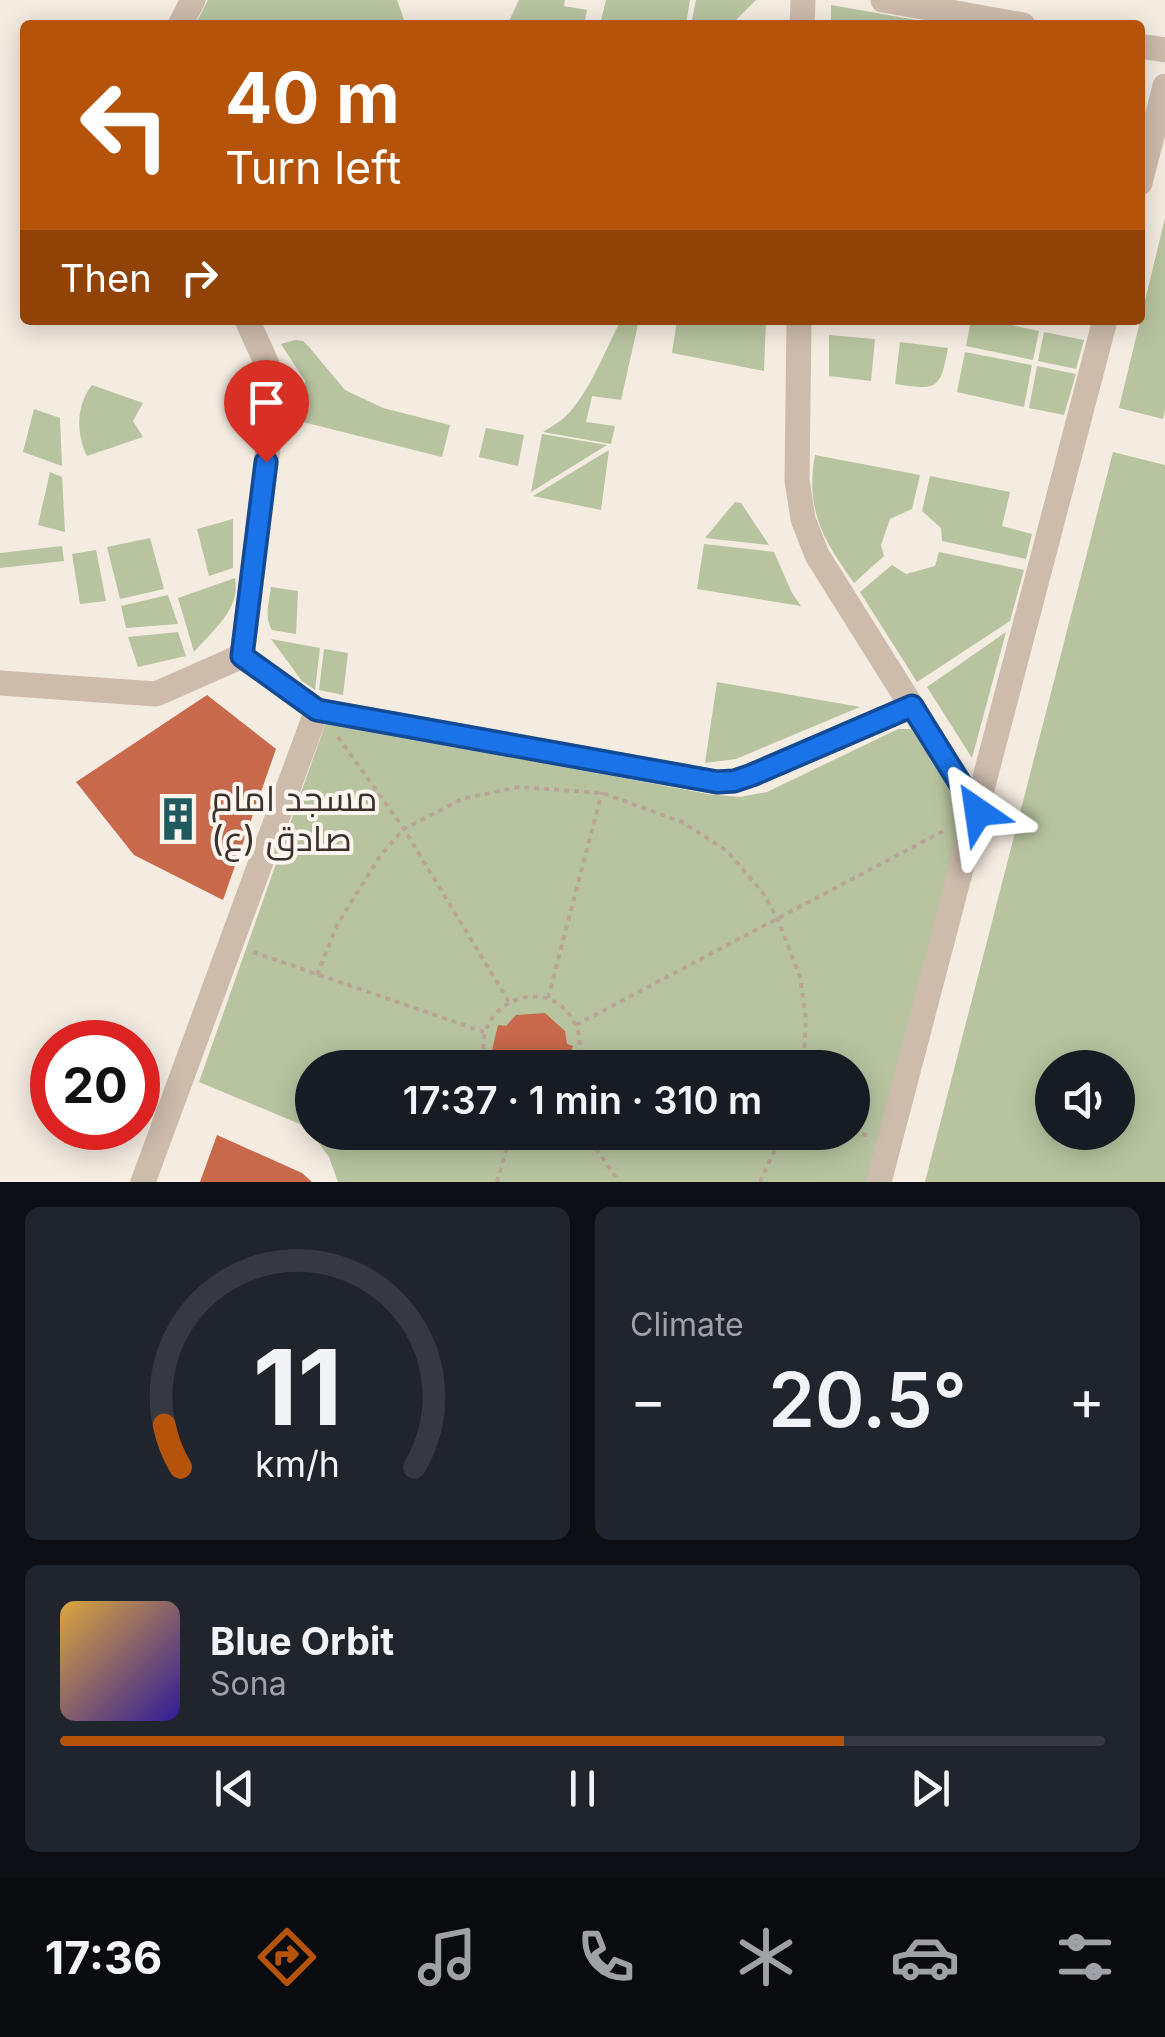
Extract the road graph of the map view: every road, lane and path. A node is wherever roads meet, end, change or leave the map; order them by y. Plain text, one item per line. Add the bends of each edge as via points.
1 (882, 0) edge
2 (995, 20) edge
3 (1165, 86) edge
4 (1145, 164) edge
5 (249, 325) edge
6 (799, 325) edge
7 (1104, 325) edge
8 (242, 656) junction
9 (0, 683) edge
10 (912, 706) junction
11 (317, 710) junction
12 (610, 763) junction
13 (602, 793) junction
14 (978, 812) junction
15 (404, 829) junction
16 (778, 920) junction
17 (229, 944) junction
18 (317, 975) junction
19 (548, 998) junction
20 (509, 1002) junction
21 (576, 1025) junction
22 (484, 1032) junction
23 (484, 1050) edge
24 (579, 1050) edge
25 (804, 1050) edge
26 (505, 1150) edge
27 (598, 1150) edge
28 (775, 1150) edge
29 (143, 1182) edge
30 (497, 1182) edge
31 (620, 1182) edge
32 (760, 1182) edge
33 (880, 1182) edge

1 - 2 lane
3 - 4 lane
5 - 8 lane via 276,384
6 - 10 lane via 803,519 817,555
7 - 14 lane
8 - 9 lane via 156,694
8 - 11 lane
10 - 12 lane via 734,781
10 - 14 lane
11 - 12 lane
11 - 15 path
11 - 17 lane
12 - 13 path
13 - 15 path via 519,787 462,799
13 - 16 path via 682,822 727,850
13 - 19 path
14 - 16 path
14 - 33 lane
15 - 18 path via 337,926
15 - 20 path
16 - 21 path
16 - 25 path via 800,977
17 - 18 path
17 - 29 lane
18 - 22 path
19 - 20 path
19 - 21 path
20 - 22 path
21 - 24 path
22 - 23 path
26 - 30 path
27 - 31 path
28 - 32 path

